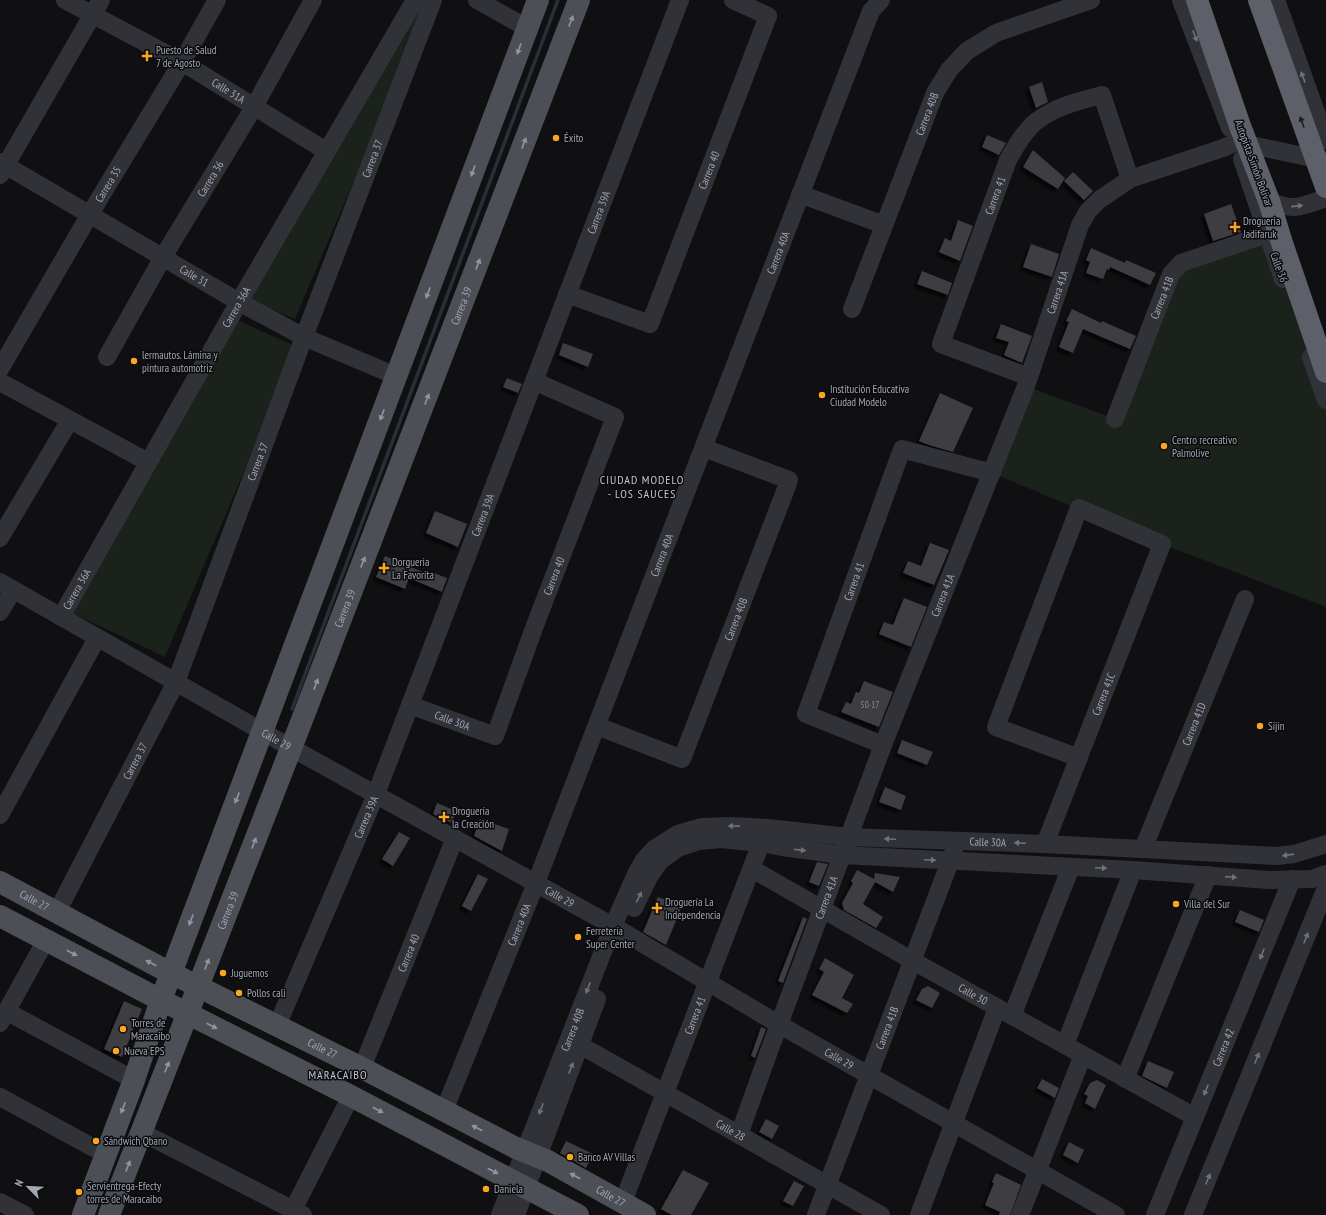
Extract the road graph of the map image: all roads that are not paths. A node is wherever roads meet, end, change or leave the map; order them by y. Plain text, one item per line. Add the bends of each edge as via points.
1 (65, 0) edge
2 (217, 0) edge
3 (313, 0) edge
4 (415, 0) edge
5 (433, 0) edge
6 (476, 0) edge
7 (538, 0) edge
8 (579, 0) edge
9 (680, 0) edge
10 (733, 0) edge
11 (881, 0) edge
12 (1181, 0) edge
13 (1197, 0) edge
14 (1259, 0) edge
15 (1276, 0) edge
16 (1081, 1) edge
17 (97, 7) edge
18 (527, 28) junction
19 (182, 62) junction
20 (254, 107) junction
21 (1326, 140) edge
22 (1242, 143) junction
23 (326, 151) junction
24 (1321, 160) edge
25 (2, 168) edge
26 (1130, 179) junction
27 (1326, 187) edge
28 (800, 194) junction
29 (1326, 198) edge
30 (1269, 200) junction
31 (90, 214) junction
32 (884, 225) junction
33 (1267, 234) junction
34 (163, 257) junction
35 (568, 294) junction
36 (239, 302) junction
37 (852, 309) dead end
38 (1308, 323) junction
39 (304, 337) junction
40 (1310, 356) junction
41 (107, 357) dead end
42 (0, 370) edge
43 (1326, 374) edge
44 (396, 376) junction
45 (1029, 377) junction
46 (534, 381) junction
47 (0, 382) edge
48 (1326, 400) edge
49 (1115, 419) dead end
50 (70, 420) junction
51 (704, 448) junction
52 (148, 462) junction
53 (992, 473) junction
54 (0, 538) edge
55 (6, 586) edge
56 (1245, 599) dead end
57 (0, 612) edge
58 (61, 617) junction
59 (97, 638) junction
60 (176, 682) junction
61 (274, 703) junction
62 (410, 705) junction
63 (302, 720) junction
64 (597, 726) junction
65 (262, 731) junction
66 (495, 736) joint
67 (883, 745) junction
68 (291, 748) junction
69 (1079, 758) junction
70 (250, 762) junction
71 (280, 776) junction
72 (376, 794) junction
73 (0, 815) edge
74 (765, 836) junction
75 (848, 837) junction
76 (455, 838) junction
77 (958, 841) junction
78 (1045, 844) junction
79 (1326, 844) edge
80 (1143, 849) junction
81 (657, 855) joint
82 (842, 855) junction
83 (951, 861) junction
84 (1072, 866) junction
85 (752, 869) junction
86 (1133, 870) junction
87 (1326, 874) edge
88 (1208, 875) junction
89 (1292, 879) junction
90 (0, 882) edge
91 (536, 883) junction
92 (1326, 888) edge
93 (822, 910) junction
94 (57, 912) junction
95 (0, 916) edge
96 (618, 929) junction
97 (46, 940) junction
98 (912, 961) junction
99 (171, 973) junction
100 (708, 983) junction
101 (198, 986) junction
102 (161, 1000) junction
103 (1005, 1012) junction
104 (188, 1013) junction
105 (3, 1017) edge
106 (780, 1025) junction
107 (277, 1026) junction
108 (580, 1045) junction
109 (1065, 1045) junction
110 (1083, 1055) junction
111 (362, 1068) junction
112 (869, 1076) junction
113 (1125, 1079) junction
114 (134, 1080) junction
115 (665, 1093) junction
116 (351, 1096) junction
117 (0, 1097) edge
118 (444, 1111) junction
119 (1195, 1118) junction
120 (954, 1123) junction
121 (141, 1132) junction
122 (740, 1135) junction
123 (105, 1154) junction
124 (531, 1155) junction
125 (1037, 1171) junction
126 (520, 1185) junction
127 (828, 1185) junction
128 (0, 1202) edge
129 (623, 1202) junction
130 (298, 1212) edge
131 (25, 1215) edge
132 (82, 1215) edge
133 (109, 1215) edge
134 (500, 1215) edge
135 (516, 1215) edge
136 (578, 1215) edge
137 (645, 1215) edge
138 (816, 1215) edge
139 (881, 1215) edge
140 (919, 1215) edge
141 (1020, 1215) edge
142 (1116, 1215) edge
143 (1155, 1215) edge
144 (1193, 1215) edge

1 - 17 street, Calle 31A
2 - 19 street, Carrera 35
3 - 20 street, Carrera 36
4 - 23 street, Carrera 36A
5 - 39 street, Carrera 37
6 - 18 street
7 - 18 main road
63 -> 8 main road, Carrera 39
9 - 35 street, Carrera 39A
10 - 35 street, Carrera 40 via 768,16 650,324
11 - 28 street, Carrera 40A via 871,11
12 -> 22 street, Calle 36 via 1231,130
13 - 22 highway, Autopista Simón Bolívar
24 -> 14 highway
21 -> 15 street
16 - 32 street, Carrera 40B via 996,33 967,51 949,70 935,93
17 - 19 street, Calle 31A
17 - 25 street
18 -> 44 main road
19 - 20 street, Calle 31A
19 - 31 street, Carrera 35
20 - 23 street, Calle 31A
20 - 34 street, Carrera 36
22 - 24 street
22 - 26 street, Carrera 41A
22 - 30 highway, Autopista Simón Bolívar
22 - 33 street, Calle 36
23 - 36 street, Carrera 36A
24 - 27 highway
25 - 31 street, Calle 31
26 - 45 street, Carrera 41A via 1099,200 1088,211 1080,225
26 - 45 street, Carrera 41 via 1102,95 1066,104 1050,112 1033,124 1008,160 941,344
28 - 32 street
28 - 51 street, Carrera 40A
30 -> 29 street via 1283,206 1298,207
30 - 38 highway, Autopista Simón Bolívar
31 - 34 street, Calle 31
31 - 42 street, Carrera 35
32 - 37 street, Carrera 40B
33 - 40 street, Calle 36
33 - 49 street, Carrera 41B via 1181,263 1171,274
34 - 36 street, Calle 31
34 - 41 street, Carrera 36
35 - 46 street, Carrera 39A
36 - 39 street, Calle 31
36 - 52 street, Carrera 36A
38 - 40 highway
38 - 43 highway, Autopista Simón Bolívar
39 - 44 street, Calle 31
39 - 60 street, Carrera 37
40 - 43 highway
40 - 48 street, Calle 36
44 -> 61 main road
45 - 53 street, Carrera 41A
46 - 62 street, Carrera 39A
46 - 66 street, Carrera 40 via 615,416
47 - 50 street
50 - 52 street
50 - 54 street
51 - 64 street, Carrera 40A
51 - 64 street, Carrera 40B via 789,480 682,759
52 - 58 street, Carrera 36A
53 - 67 street, Carrera 41A
53 - 67 street, Carrera 41 via 902,450 806,714
55 - 57 street
55 - 58 street, Calle 29
56 - 80 street, Carrera 41D
58 - 59 street, Calle 29
59 - 60 street, Calle 29
59 - 73 street
60 - 65 street, Calle 29
60 - 94 street, Carrera 37
61 - 63 main road via 274,713 284,723 294,724
61 - 65 main road
62 - 66 street, Calle 30A
62 - 72 street, Carrera 39A
63 - 68 main road, Carrera 39
64 - 91 street, Carrera 40A
65 - 68 street, Calle 29
65 - 70 main road
67 - 75 street, Carrera 41A
68 - 71 main road, Carrera 39
68 - 72 street, Calle 29
69 - 69 street, Carrera 41C via 1162,544 1079,508 996,727
69 - 78 street, Carrera 41C
70 - 71 main road via 260,757 270,758 278,765
70 -> 99 main road
101 -> 71 main road, Carrera 39
72 - 76 street, Calle 29
72 - 107 street, Carrera 39A
74 - 75 street, Calle 30A
74 - 81 street, Calle 30A via 732,826 702,827 678,834
74 -> 82 street, Calle 30A via 782,847
74 - 85 street, Carrera 41
77 -> 75 street, Calle 30A
75 - 82 street, Carrera 41A
76 - 91 street, Calle 29
76 - 111 street, Carrera 40
78 -> 77 street, Calle 30A
77 - 83 street, Carrera 41B
78 - 80 street, Calle 30A
79 -> 80 street, Calle 30A via 1294,854 1277,856
81 - 96 street, Carrera 40B via 644,860 637,872
82 -> 83 street, Calle 30A
82 - 93 street, Carrera 41A
83 - 84 street, Calle 30A
83 - 98 street, Carrera 41B
84 -> 86 street, Calle 30A
84 - 103 street
85 - 93 street, Calle 30
85 - 100 street, Carrera 41
86 - 88 street, Calle 30A
86 - 109 street
87 - 89 street, Calle 30A
88 -> 89 street, Calle 30A via 1269,880
88 - 113 street
89 -> 119 street, Carrera 42
90 - 94 main road, Calle 27
91 - 96 street, Calle 29
91 - 118 street, Carrera 40A
144 -> 92 street
93 - 98 street, Calle 30
93 - 106 street, Carrera 41A
99 -> 94 main road, Calle 27
95 - 97 main road
96 - 100 street, Calle 29
96 - 108 street, Carrera 40B
96 -> 124 street, Carrera 40B
97 -> 102 main road
97 - 105 street
98 - 103 street, Calle 30
98 - 112 street, Carrera 41B
99 - 101 main road, Calle 27
99 - 102 main road
100 - 106 street, Calle 29
100 - 115 street, Carrera 41
101 - 104 main road, Carrera 39
101 - 107 main road, Calle 27
102 - 104 main road
102 - 114 main road
103 - 109 street, Calle 30
103 - 120 street
104 -> 116 main road
121 -> 104 main road, Carrera 39
105 - 114 street
106 - 112 street, Calle 29
106 - 122 street, Carrera 41A
107 - 111 main road, Calle 27
108 - 115 street, Calle 28
124 -> 108 street, Carrera 40B
109 - 110 street, Calle 30
110 - 113 street, Calle 30
110 - 125 street
111 - 118 main road, Calle 27
112 - 120 street, Calle 29
112 - 127 street, Carrera 41B
113 - 119 street, Calle 30
114 -> 123 main road
115 - 122 street, Calle 28
115 - 129 street, Carrera 41
116 -> 126 main road
116 - 130 street
117 - 123 street
124 -> 118 main road, Calle 27
119 - 143 street, Carrera 42
120 - 125 street, Calle 29
120 - 140 street
121 - 130 street
133 -> 121 main road, Carrera 39
122 - 127 street, Calle 28
123 - 132 main road
124 - 126 street, Carrera 40B
129 -> 124 main road, Calle 27 via 548,1161
125 - 141 street
125 - 142 street, Calle 29
126 - 134 street, Carrera 40B
126 - 135 street, Carrera 40B
126 - 136 main road
127 - 138 street, Carrera 41B
127 - 139 street, Calle 28
128 - 131 street
129 - 137 main road, Calle 27

